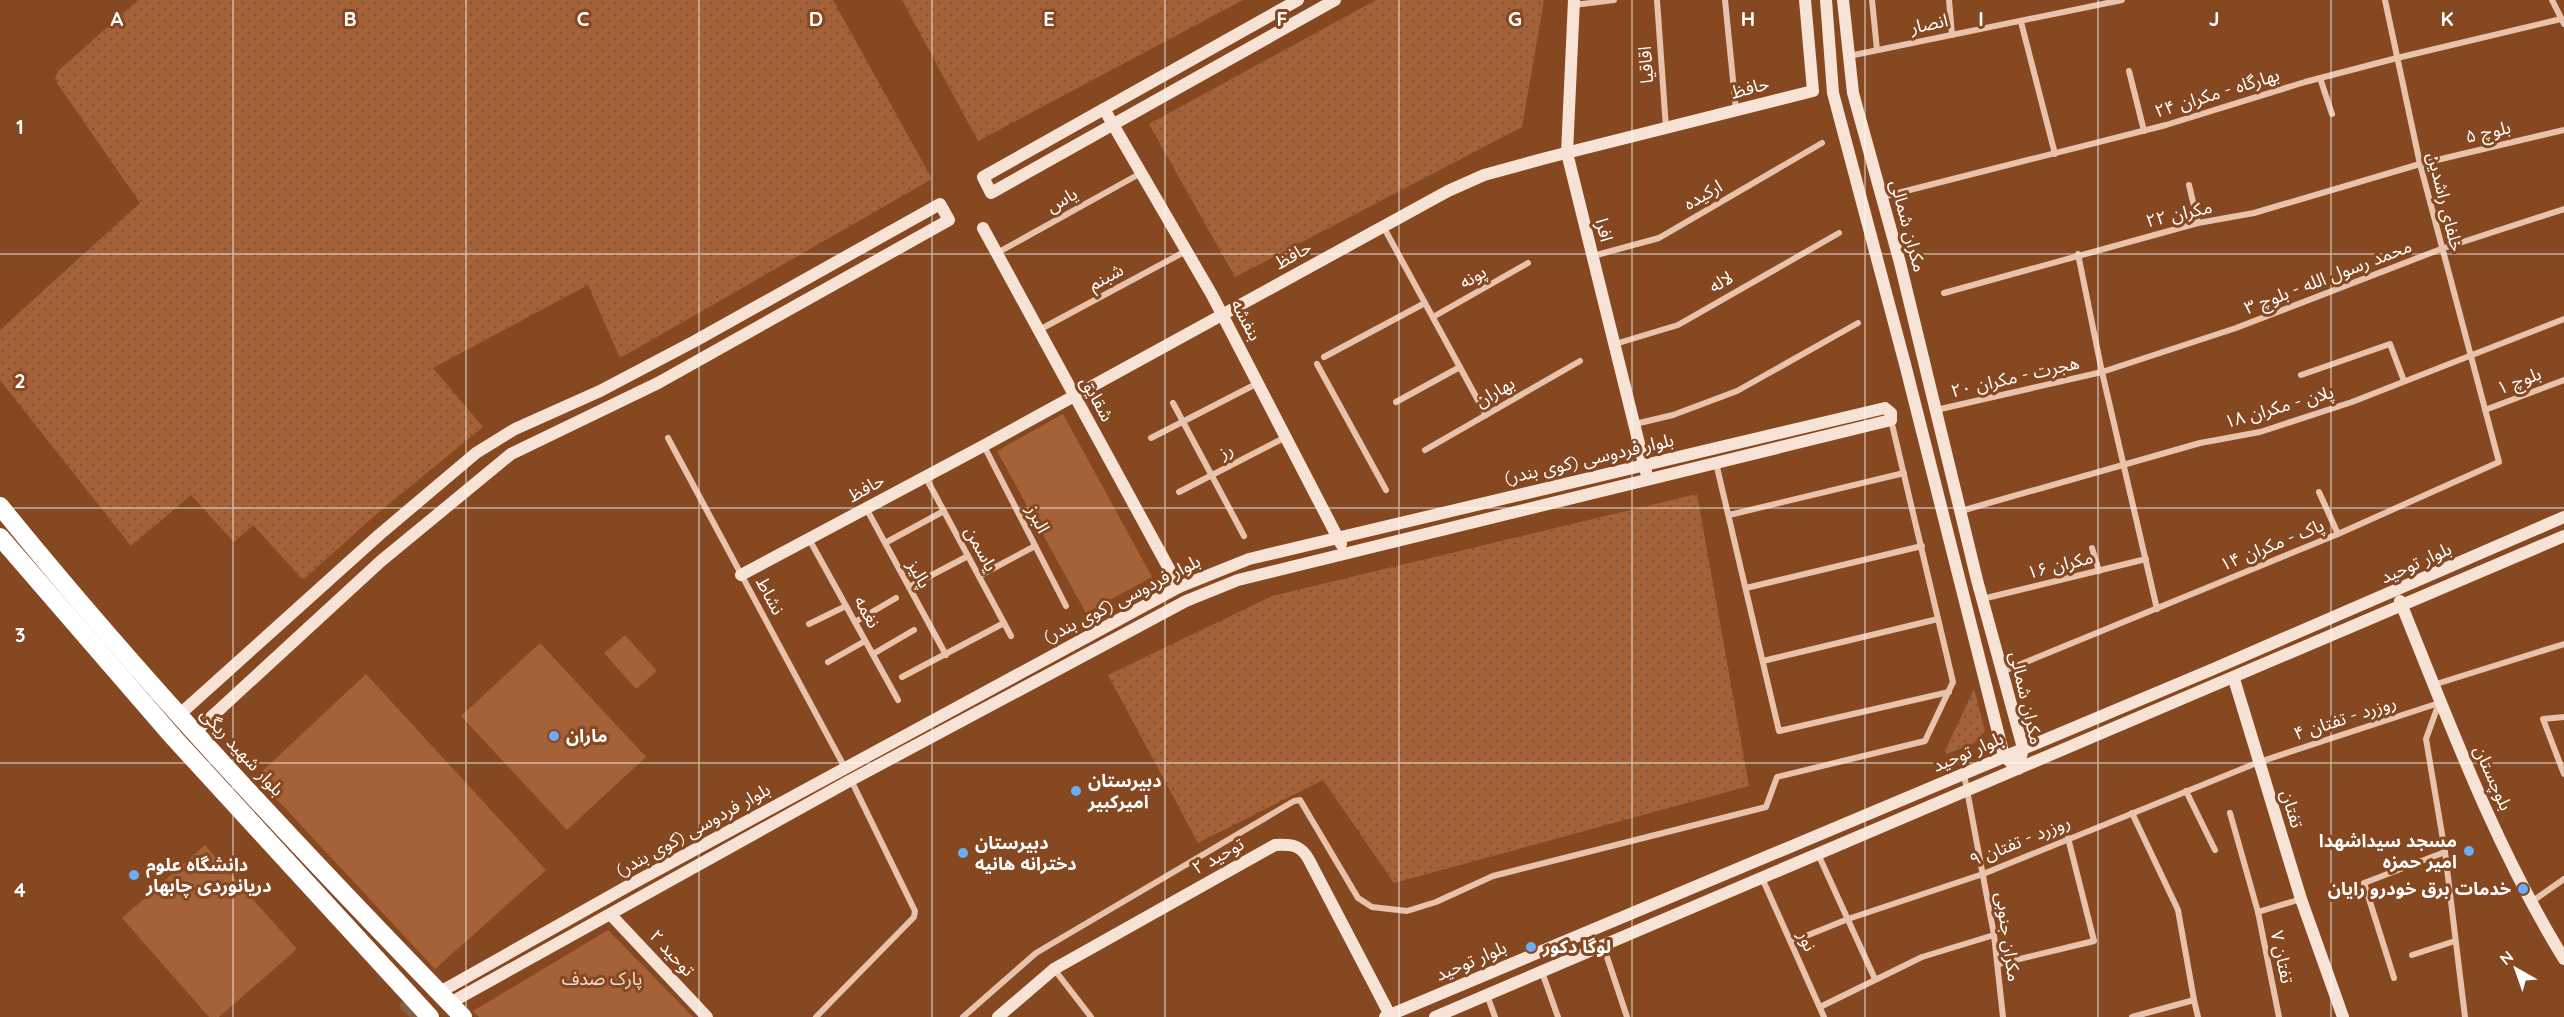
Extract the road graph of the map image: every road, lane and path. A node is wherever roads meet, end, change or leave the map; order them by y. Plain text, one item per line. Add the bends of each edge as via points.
1 (1298, 0) edge
2 (1335, 0) edge
3 (1614, 0) edge
4 (1657, 0) edge
5 (1725, 0) edge
6 (1805, 0) edge
7 (1826, 0) edge
8 (1843, 0) edge
9 (1872, 0) edge
10 (1949, 0) edge
11 (2122, 0) edge
12 (2385, 0) edge
13 (2552, 0) edge
14 (1574, 2) edge
15 (2021, 22) junction
16 (2562, 22) edge
17 (1952, 35) junction
18 (1876, 50) junction
19 (1848, 56) junction
20 (2397, 58) junction
21 (2129, 71) dead end
22 (2320, 78) junction
23 (1104, 109) junction
24 (1736, 111) junction
25 (2332, 114) dead end
26 (1114, 126) junction
27 (1666, 129) junction
28 (2564, 130) edge
29 (2144, 131) junction
30 (1822, 143) dead end
31 (1567, 153) junction
32 (2055, 154) junction
33 (2420, 164) junction
34 (1142, 173) junction
35 (2189, 185) dead end
36 (1882, 197) junction
37 (2564, 209) edge
38 (2198, 223) junction
39 (1383, 225) junction
40 (983, 228) dead end
41 (1839, 233) dead end
42 (2441, 249) junction
43 (1186, 250) junction
44 (997, 254) junction
45 (2078, 254) junction
46 (1593, 256) junction
47 (1528, 263) dead end
48 (799, 283) junction
49 (1944, 293) dead end
50 (806, 299) junction
51 (1425, 303) junction
52 (1222, 315) junction
53 (1433, 317) junction
54 (2564, 319) edge
55 (1858, 323) dead end
56 (1039, 330) junction
57 (1613, 344) junction
58 (2470, 354) junction
59 (1324, 357) dead end
60 (1580, 361) dead end
61 (1317, 364) dead end
62 (1460, 367) junction
63 (2102, 372) junction
64 (2301, 375) dead end
65 (2564, 380) edge
66 (2404, 381) junction
67 (1259, 383) junction
68 (1074, 395) junction
69 (1396, 402) dead end
70 (1173, 403) dead end
71 (1936, 410) junction
72 (2485, 410) junction
73 (1486, 415) junction
74 (1891, 420) junction
75 (1183, 422) junction
76 (1635, 424) junction
77 (1286, 437) junction
78 (668, 438) dead end
79 (1151, 438) dead end
80 (983, 446) junction
81 (1425, 450) dead end
82 (476, 453) junction
83 (1716, 463) junction
84 (1644, 464) junction
85 (2123, 465) junction
86 (489, 471) junction
87 (1904, 473) junction
88 (926, 476) junction
89 (1211, 476) junction
90 (1648, 479) junction
91 (1386, 490) dead end
92 (1179, 492) dead end
93 (2319, 492) dead end
94 (0, 506) edge
95 (866, 508) junction
96 (1960, 511) junction
97 (944, 512) junction
98 (1728, 515) junction
99 (2564, 517) edge
100 (2338, 534) junction
101 (1244, 536) dead end
102 (2564, 536) edge
103 (0, 537) edge
104 (1338, 538) junction
105 (809, 539) junction
106 (885, 543) junction
107 (1035, 546) junction
108 (1922, 546) junction
109 (2092, 548) dead end
110 (1345, 554) junction
111 (968, 556) junction
112 (2146, 559) junction
113 (2099, 571) junction
114 (741, 575) junction
115 (979, 576) junction
116 (1179, 587) junction
117 (909, 588) junction
118 (1746, 588) junction
119 (2396, 591) junction
120 (896, 598) dead end
121 (1982, 599) junction
122 (1186, 601) junction
123 (846, 606) junction
124 (1066, 606) dead end
125 (2402, 606) junction
126 (2157, 609) junction
127 (1938, 619) junction
128 (855, 622) junction
129 (1004, 623) junction
130 (809, 624) dead end
131 (914, 630) dead end
132 (1011, 636) dead end
133 (865, 641) junction
134 (2564, 644) edge
135 (873, 654) junction
136 (946, 655) junction
137 (1762, 661) junction
138 (828, 662) dead end
139 (2004, 671) junction
140 (1984, 676) junction
141 (902, 677) dead end
142 (1008, 678) junction
143 (2234, 679) junction
144 (2433, 685) junction
145 (1015, 692) junction
146 (1949, 692) junction
147 (203, 695) junction
148 (898, 700) dead end
149 (2439, 703) junction
150 (216, 710) junction
151 (179, 715) junction
152 (2564, 717) edge
153 (195, 732) junction
154 (2023, 748) junction
155 (2004, 756) junction
156 (2259, 762) junction
157 (845, 768) junction
158 (2018, 769) junction
159 (1964, 773) junction
160 (2564, 774) edge
161 (851, 780) junction
162 (1967, 790) junction
163 (2186, 791) junction
164 (2132, 813) junction
165 (2230, 813) dead end
166 (2068, 838) junction
167 (2215, 850) dead end
168 (2445, 852) junction
169 (1817, 854) junction
170 (1983, 874) junction
171 (1762, 877) junction
172 (2564, 879) edge
173 (2301, 899) junction
174 (2530, 904) junction
175 (2258, 912) junction
176 (611, 915) junction
177 (574, 916) junction
178 (1848, 919) junction
179 (581, 931) junction
180 (1994, 934) junction
181 (2455, 941) junction
182 (1791, 942) junction
183 (1603, 945) junction
184 (2412, 955) dead end
185 (2564, 958) edge
186 (1998, 964) junction
187 (1054, 969) junction
188 (1542, 972) junction
189 (2394, 978) dead end
190 (1875, 979) junction
191 (1487, 995) junction
192 (451, 997) junction
193 (2194, 1000) junction
194 (1820, 1006) junction
195 (1389, 1016) edge
196 (430, 1017) edge
197 (464, 1017) edge
198 (707, 1017) edge
199 (816, 1017) edge
200 (963, 1017) edge
201 (998, 1017) edge
202 (1091, 1017) edge
203 (1435, 1017) edge
204 (1495, 1017) edge
205 (1558, 1017) edge
206 (1627, 1017) edge
207 (1824, 1017) edge
208 (2003, 1017) edge
209 (2132, 1017) edge
210 (2198, 1017) edge
211 (2279, 1017) edge
212 (2343, 1017) edge
213 (2465, 1017) edge

1 - 23 street
2 - 26 street
3 - 14 street
4 - 27 street, اقاقیا
5 - 24 street
6 - 24 street, حافظ via 1813,91
7 - 140 street, مکران شمالی via 1833,93
8 - 19 street, مکران شمالی
9 - 18 street
10 - 17 street
11 - 15 street, انصار
12 - 20 street, خلفای راشدین
13 - 16 street
14 - 31 street, افرا
15 - 17 street, انصار
15 - 32 street
16 - 20 street, بهارگاه - مکران ۲۴
17 - 18 street, انصار
18 - 19 street, انصار
19 - 36 street, مکران شمالی via 1853,93
20 - 22 street, بهارگاه - مکران ۲۴
20 - 33 street, خلفای راشدین
21 - 29 street
22 - 25 street
22 - 29 street, بهارگاه - مکران ۲۴
23 - 26 street, بنفشه
23 - 26 street via 983,177 992,193
24 - 27 street, حافظ
26 - 34 street, بنفشه
27 - 31 street, حافظ
28 - 33 street, بلوچ ۵
29 - 32 street, بهارگاه - مکران ۲۴
30 - 46 street, ارکیده via 1659,237
31 - 39 street, حافظ via 1484,175
31 - 46 street, افرا
32 - 36 street, بهارگاه - مکران ۲۴
33 - 38 street, مکران ۲۲ via 2254,213
33 - 42 street, خلفای راشدین
34 - 43 street, بنفشه
34 - 44 street, یاس
35 - 38 street
36 - 71 street, مکران شمالی
37 - 42 street, محمد رسول الله - بلوچ ۳
38 - 45 street, مکران ۲۲
39 - 51 street
39 - 52 street, حافظ
40 - 44 street, شقایق
41 - 57 street, لاله via 1678,325
42 - 58 street, خلفای راشدین
42 - 63 street, محمد رسول الله - بلوچ ۳ via 2236,328
43 - 52 street, بنفشه
43 - 56 street, شبنم
44 - 56 street, شقایق
45 - 49 street, مکران ۲۲
45 - 63 street
46 - 57 street, افرا
47 - 53 street, پونه
48 - 50 street
48 - 50 street via 940,204 949,220
48 - 82 street via 600,391 515,429
50 - 86 street via 658,383 528,445
51 - 53 street
51 - 59 street
52 - 67 street, بنفشه
52 - 68 street, حافظ
53 - 62 street
54 - 58 street, پلان - مکران ۱۸
55 - 76 street via 1737,391
56 - 68 street, شقایق
57 - 76 street, افرا
58 - 66 street, پلان - مکران ۱۸
58 - 72 street, خلفای راشدین
60 - 73 street, بهاران
61 - 91 street
62 - 69 street
62 - 73 street
63 - 71 street, هجرت - مکران ۲۰
63 - 85 street
64 - 66 street via 2390,344
65 - 72 street, بلوچ ۱
66 - 85 street, پلان - مکران ۱۸ via 2260,432 2200,443
67 - 75 street
67 - 77 street, بنفشه
68 - 80 street, حافظ
68 - 116 street, شقایق
70 - 75 street
71 - 96 street, مکران شمالی
72 - 100 street, پاک - مکران ۱۴ via 2499,462
73 - 81 street, بهاران
74 - 83 street, بلوار فردوسی (کوی بندر)
74 - 84 street, بلوار فردوسی (کوی بندر) via 1891,413 1885,408
74 - 87 street
75 - 79 street
75 - 89 street
76 - 84 street, افرا
77 - 89 street, رز
77 - 104 street, بنفشه
78 - 114 street, نشاط
80 - 88 street, حافظ
80 - 107 street, البرز
82 - 86 street
82 - 147 street
83 - 90 street, بلوار فردوسی (کوی بندر)
83 - 98 street
84 - 90 street, افرا
84 - 104 street, بلوار فردوسی (کوی بندر)
85 - 96 street, پلان - مکران ۱۸
85 - 112 street
86 - 150 street via 381,561
87 - 98 street
87 - 108 street
88 - 95 street, حافظ
88 - 97 street, یاسمن
89 - 92 street, رز
89 - 101 street
90 - 110 street, بلوار فردوسی (کوی بندر)
93 - 100 street
94 - 151 highway, بلوار شهید ریگی via 74,598
95 - 105 street, حافظ
95 - 106 street, پالیز
96 - 121 street, مکران شمالی
97 - 106 street
97 - 111 street, یاسمن
98 - 118 street
99 - 119 street, بلوار توحید
100 - 126 street, پاک - مکران ۱۴
102 - 125 street, بلوار توحید
103 - 196 highway via 174,738
104 - 110 street, بنفشه
104 - 116 street, بلوار فردوسی (کوی بندر) via 1249,559
105 - 114 street, حافظ
105 - 123 street, نغمه
106 - 117 street, پالیز
107 - 115 street
107 - 124 street, البرز
108 - 118 street
108 - 127 street
109 - 113 street
110 - 122 street, بلوار فردوسی (کوی بندر) via 1238,579
111 - 115 street, یاسمن
111 - 117 street
112 - 113 street, مکران ۱۶
112 - 126 street
113 - 121 street, مکران ۱۶
114 - 157 street, نشاط
115 - 129 street, یاسمن
116 - 122 street
116 - 142 street, بلوار فردوسی (کوی بندر)
117 - 136 street, پالیز
118 - 137 street
119 - 125 street, بلوچستان
119 - 154 street, بلوار توحید
120 - 128 street
121 - 139 street, مکران شمالی
122 - 145 street, بلوار فردوسی (کوی بندر)
123 - 128 street, نغمه
123 - 130 street
125 - 143 street, بلوار توحید
125 - 144 street, بلوچستان
126 - 139 street, پاک - مکران ۱۴
127 - 137 street
127 - 146 street via 1953,682
128 - 133 street, نغمه
129 - 132 street, یاسمن
129 - 136 street
131 - 135 street
133 - 135 street, نغمه
133 - 138 street
134 - 144 street
135 - 148 street, نغمه
136 - 141 street
137 - 146 street via 1779,731
139 - 140 street
139 - 154 street, مکران شمالی
140 - 155 street, مکران شمالی
142 - 145 street
142 - 157 street, بلوار فردوسی (کوی بندر)
143 - 156 street, تفتان
143 - 158 street, بلوار توحید
144 - 149 street, بلوچستان
145 - 161 street, بلوار فردوسی (کوی بندر)
146 - 200 street via 1925,741 1777,777 1766,807 1493,876 1407,911 1372,907 1358,898 1300,800 1294,801 1036,952
147 - 150 street
147 - 151 street
149 - 156 street, روزرد - تفتان ۴
149 - 168 street via 2426,739
149 - 174 street, بلوچستان
150 - 153 street
151 - 153 highway, بلوار شهید ریگی
152 - 160 street via 2543,719
153 - 192 highway, بلوار شهید ریگی via 350,901
154 - 155 street, بلوار توحید
154 - 158 street, مکران شمالی
155 - 158 street, مکران شمالی
155 - 159 street, بلوار توحید
156 - 163 street, روزرد - تفتان ۹
156 - 173 street, تفتان
157 - 161 street
157 - 177 street, بلوار فردوسی (کوی بندر)
158 - 162 street, بلوار توحید
159 - 162 street, مکران جنوبی
159 - 195 street, بلوار توحید
161 - 176 street, بلوار فردوسی (کوی بندر)
161 - 199 street via 915,911 914,917
162 - 169 street, بلوار توحید
162 - 170 street, مکران جنوبی
163 - 164 street, روزرد - تفتان ۹
163 - 167 street
164 - 166 street, روزرد - تفتان ۹
164 - 193 street via 2178,910
165 - 175 street
166 - 170 street, روزرد - تفتان ۹
166 - 186 street via 2094,941
168 - 181 street
168 - 189 street via 2364,883
169 - 171 street, بلوار توحید
169 - 178 street
170 - 178 street, روزرد - تفتان ۹
170 - 180 street, مکران جنوبی
171 - 182 street, نور
171 - 183 street, بلوار توحید
172 - 174 street
173 - 175 street, تفتان ۷
173 - 212 street, تفتان
174 - 185 street, بلوچستان
175 - 211 street, تفتان ۷
176 - 179 street, بلوار فردوسی (کوی بندر)
176 - 198 street, توحید ۲
177 - 179 street
177 - 192 street, بلوار فردوسی (کوی بندر) via 457,982
178 - 182 street, روزرد - تفتان ۹
178 - 190 street
179 - 192 street, بلوار فردوسی (کوی بندر)
180 - 186 street, مکران جنوبی
180 - 190 street via 1942,949
181 - 184 street
181 - 213 street
182 - 194 street, نور
183 - 188 street, بلوار توحید
183 - 206 street
186 - 208 street, مکران جنوبی
187 - 195 street, توحید ۲ via 1275,844 1290,844 1303,849
187 - 201 street, توحید ۲
187 - 202 street
188 - 191 street, بلوار توحید
188 - 205 street
190 - 194 street
191 - 203 street, بلوار توحید
191 - 204 street
192 - 197 highway, بلوار شهید ریگی
193 - 209 street
193 - 210 street
194 - 207 street, نور

